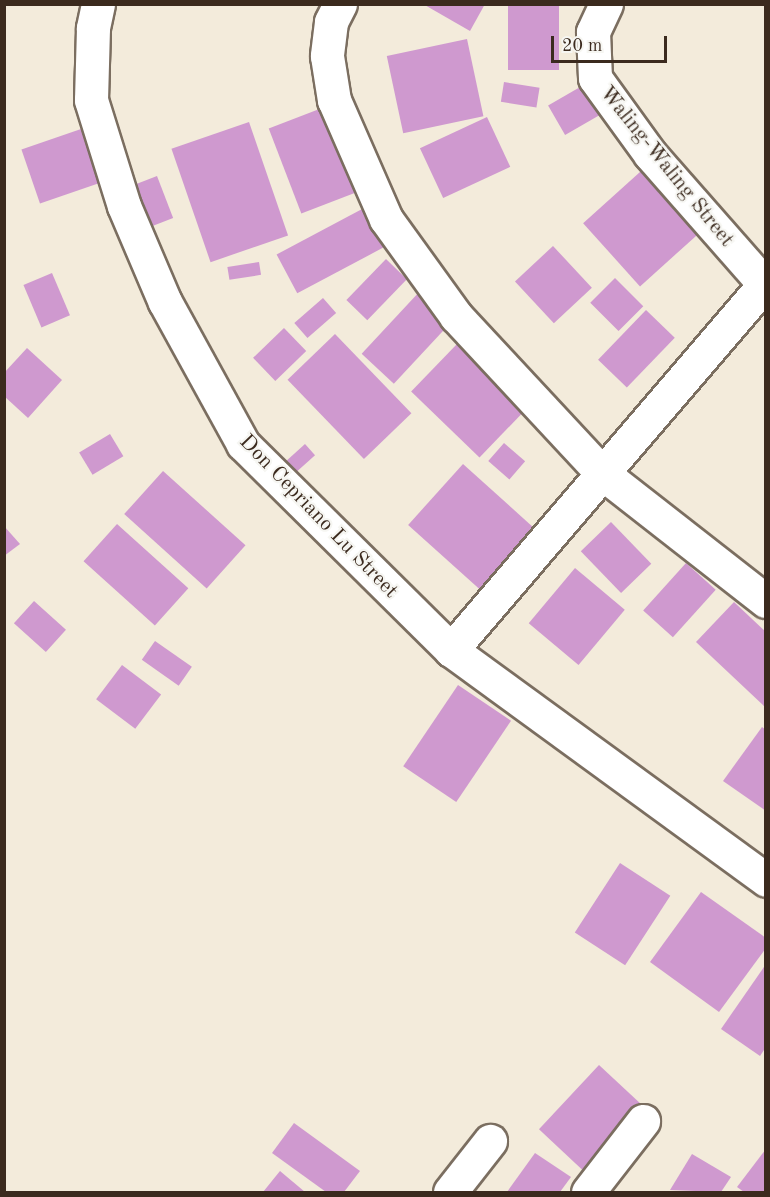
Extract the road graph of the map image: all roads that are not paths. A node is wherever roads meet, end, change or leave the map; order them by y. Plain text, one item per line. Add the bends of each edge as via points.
1 (98, 4) edge
2 (340, 4) edge
3 (606, 4) edge
4 (765, 285) edge
5 (602, 473) junction
6 (765, 601) edge
7 (451, 650) junction
8 (765, 880) edge
9 (643, 1121) dead end
10 (489, 1141) dead end
11 (450, 1192) edge
12 (588, 1192) edge

1 - 7 street, Don Cepriano Lu Street via 93,28 91,100 124,206 203,377 243,444
2 - 5 street via 332,22 327,56 334,100 386,219 456,316
3 - 4 street, Waling-Waling Street via 593,32 594,78 650,154
4 - 5 street
5 - 6 street
5 - 7 street
7 - 8 street, Don Cepriano Lu Street
9 - 12 street
10 - 11 street

